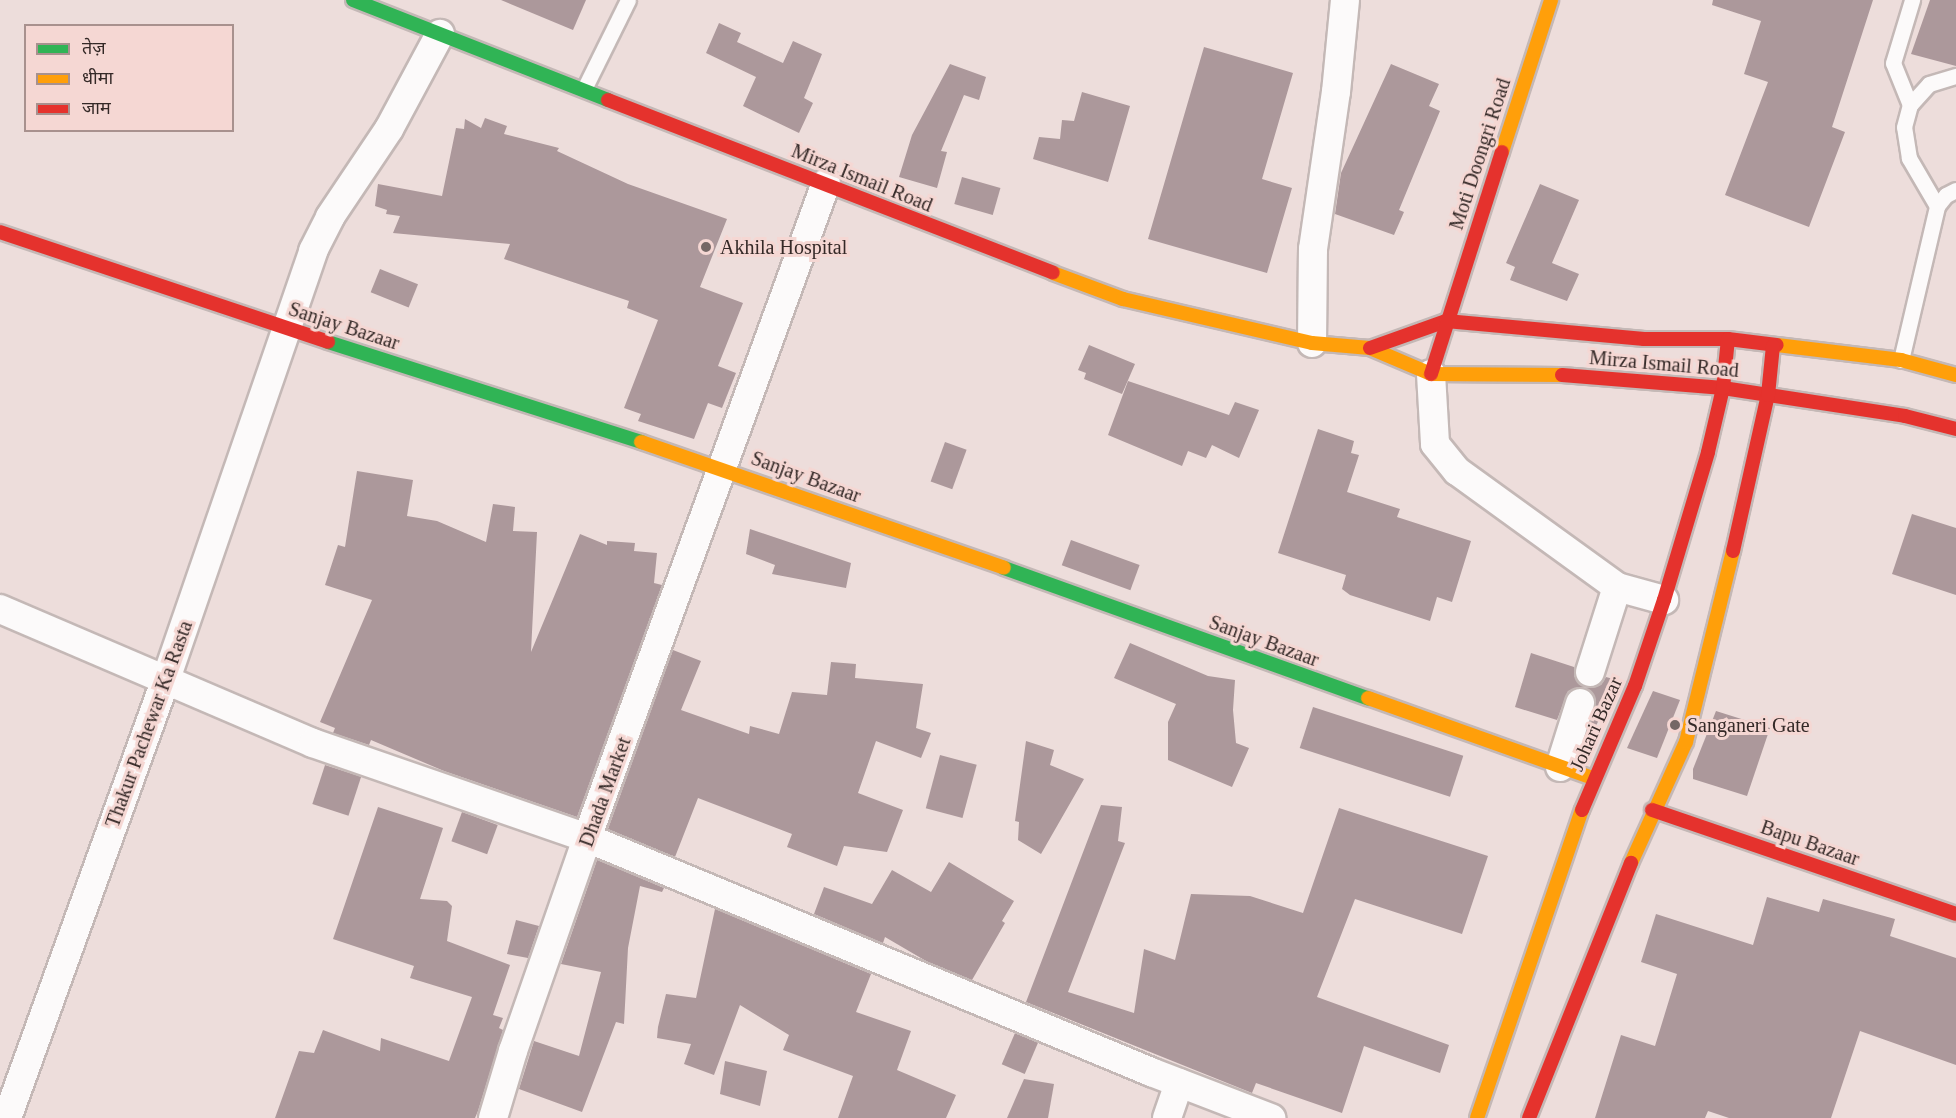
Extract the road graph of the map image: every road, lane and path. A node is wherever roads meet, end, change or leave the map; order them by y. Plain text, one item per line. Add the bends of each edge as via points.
1 (353, 0) edge
2 (628, 0) edge
3 (1551, 0) edge
4 (1912, 0) edge
5 (1342, 1) edge
6 (440, 34) junction
7 (1956, 76) edge
8 (585, 89) junction
9 (1910, 105) junction
10 (826, 183) junction
11 (1956, 190) edge
12 (1937, 206) junction
13 (0, 232) edge
14 (1446, 321) junction
15 (284, 328) junction
16 (1728, 339) junction
17 (1312, 343) junction
18 (1773, 346) junction
19 (1370, 348) junction
20 (1901, 360) junction
21 (1431, 374) junction
22 (1956, 375) edge
23 (1723, 388) junction
24 (1768, 395) junction
25 (1956, 429) edge
26 (723, 468) junction
27 (1617, 587) junction
28 (1664, 600) junction
29 (0, 609) edge
30 (1590, 672) dead end
31 (166, 680) junction
32 (1580, 703) dead end
33 (1560, 767) junction
34 (1593, 778) junction
35 (1652, 810) junction
36 (588, 838) junction
37 (1956, 914) edge
38 (1179, 1083) junction
39 (6, 1118) edge
40 (493, 1118) edge
41 (1167, 1118) edge
42 (1271, 1118) edge
43 (1477, 1118) edge
44 (1529, 1118) edge

1 - 6 main road, Mirza Ismail Road
2 - 8 lane
3 - 14 main road, Moti Doongri Road
4 - 9 lane via 1893,63
5 - 17 street via 1336,92 1314,249
6 - 8 main road, Mirza Ismail Road
6 - 15 street, Thakur Pachewar Ka Rasta via 389,129 330,217
7 - 9 lane via 1929,84
8 - 10 main road, Mirza Ismail Road
9 - 12 lane via 1904,127 1909,158
10 - 17 main road, Mirza Ismail Road via 981,247 1123,299
10 - 26 street, Dhada Market
11 - 12 lane
12 - 20 lane
13 - 15 main road, Sanjay Bazaar
14 - 16 main road, Mirza Ismail Road via 1644,339
14 - 19 main road, Mirza Ismail Road
14 - 21 main road, Moti Doongri Road
15 - 26 main road, Sanjay Bazaar
15 - 31 street, Thakur Pachewar Ka Rasta
16 - 18 main road, Mirza Ismail Road
16 - 23 main road, Johari Bazar
17 - 19 main road, Mirza Ismail Road
18 - 20 main road, Mirza Ismail Road
18 - 24 main road
19 - 21 main road, Mirza Ismail Road
20 - 22 main road, Mirza Ismail Road
21 - 23 main road, Mirza Ismail Road via 1575,375
21 - 27 street via 1435,444 1457,471
23 - 24 main road, Mirza Ismail Road
23 - 28 main road, Johari Bazar
24 - 25 main road, Mirza Ismail Road via 1905,416
24 - 35 main road via 1698,705 1686,742
26 - 33 main road, Sanjay Bazaar
26 - 36 street, Dhada Market
27 - 28 street
27 - 30 street
28 - 34 main road, Johari Bazar via 1635,686
29 - 31 street
31 - 36 street via 314,743
31 - 39 street, Thakur Pachewar Ka Rasta
32 - 33 street
33 - 34 main road, Sanjay Bazaar
34 - 43 main road, Johari Bazar
35 - 37 main road, Bapu Bazaar
35 - 44 main road
36 - 38 street
36 - 40 street, Dhada Market
38 - 41 street
38 - 42 street

